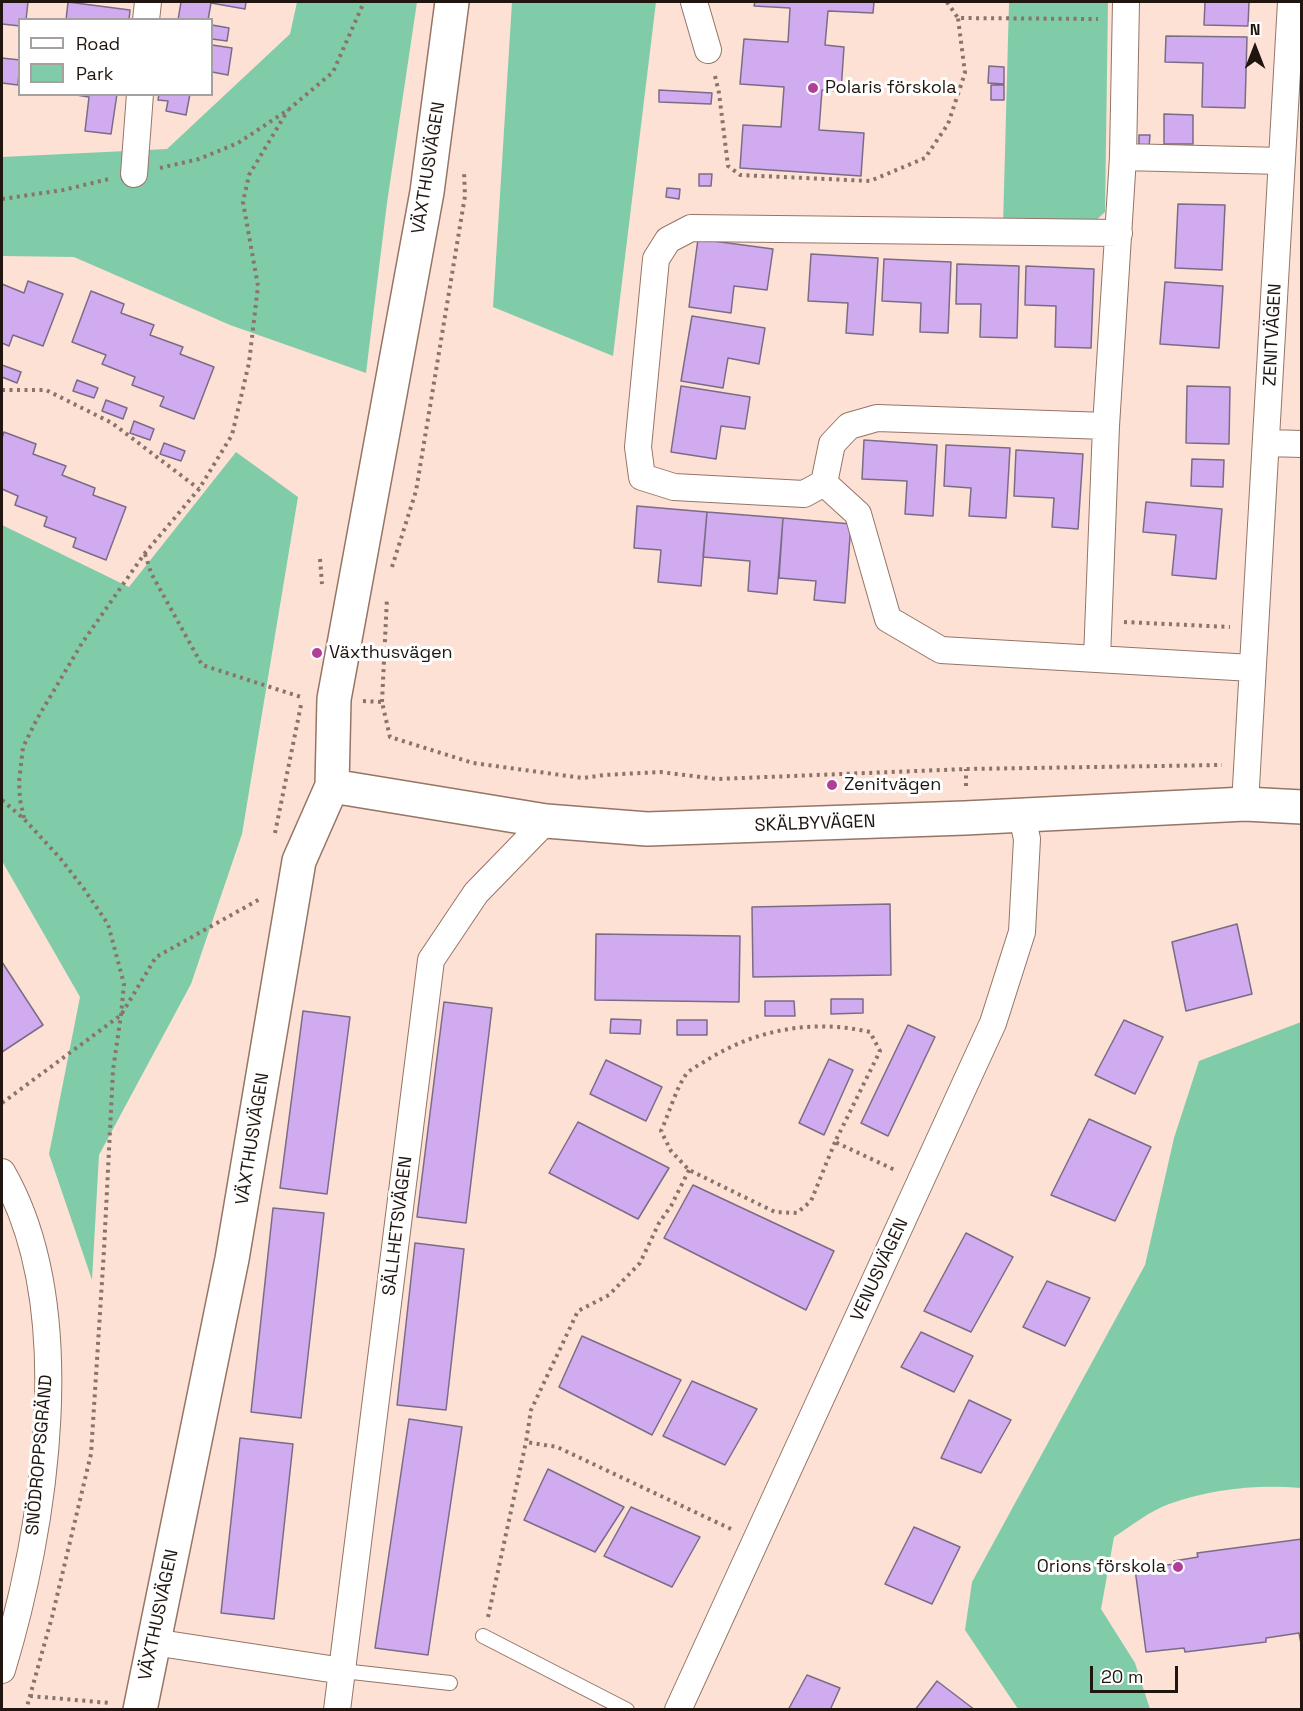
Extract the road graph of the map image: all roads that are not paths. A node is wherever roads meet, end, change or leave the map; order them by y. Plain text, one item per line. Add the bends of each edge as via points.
1 (147, 2) edge
2 (452, 2) edge
3 (694, 2) edge
4 (1291, 2) edge
5 (1126, 10) edge
6 (146, 18) edge
7 (708, 50) road end
8 (140, 96) edge
9 (1123, 157) junction
10 (1282, 161) junction
11 (134, 174) road end
12 (1119, 232) junction
13 (1106, 426) junction
14 (1267, 443) junction
15 (1302, 444) edge
16 (825, 483) junction
17 (1097, 658) junction
18 (1252, 668) junction
19 (332, 786) junction
20 (1245, 804) junction
21 (1302, 807) edge
22 (1022, 816) junction
23 (546, 821) junction
24 (2, 1172) edge
25 (483, 1636) road end
26 (153, 1642) junction
27 (2, 1670) edge
28 (343, 1671) junction
29 (450, 1683) dead end
30 (140, 1708) edge
31 (678, 1709) edge
32 (337, 1710) edge
33 (627, 1710) edge

1 - 6 street
2 - 19 street, VÄXTHUSVÄGEN via 427,192 319,698
3 - 7 street
4 - 10 street, ZENITVÄGEN
5 - 9 street
8 - 11 street
9 - 10 street
9 - 12 street
10 - 14 street, ZENITVÄGEN
12 - 13 street
12 - 16 street via 691,228 668,240 656,259 638,447 642,477 674,487 804,494
13 - 16 street via 877,418 849,426 832,444
13 - 17 street
14 - 15 street
14 - 18 street, ZENITVÄGEN
16 - 17 street via 858,514 888,619 941,650
17 - 18 street
18 - 20 street, ZENITVÄGEN
19 - 23 street, SKÄLBYVÄGEN
19 - 26 street, VÄXTHUSVÄGEN via 299,861 232,1259
20 - 21 street, SKÄLBYVÄGEN
20 - 22 street, SKÄLBYVÄGEN
22 - 23 street, SKÄLBYVÄGEN via 647,829
22 - 31 street, VENUSVÄGEN via 1027,839 1022,932 993,1023
23 - 28 street, SÄLLHETSVÄGEN via 476,893 431,960
24 - 27 street, SNÖDROPPSGRÄND via 22,1217 39,1279 48,1365 37,1515 15,1627
25 - 33 lane
26 - 28 street
26 - 30 street, VÄXTHUSVÄGEN
28 - 29 lane
28 - 32 street, SÄLLHETSVÄGEN

